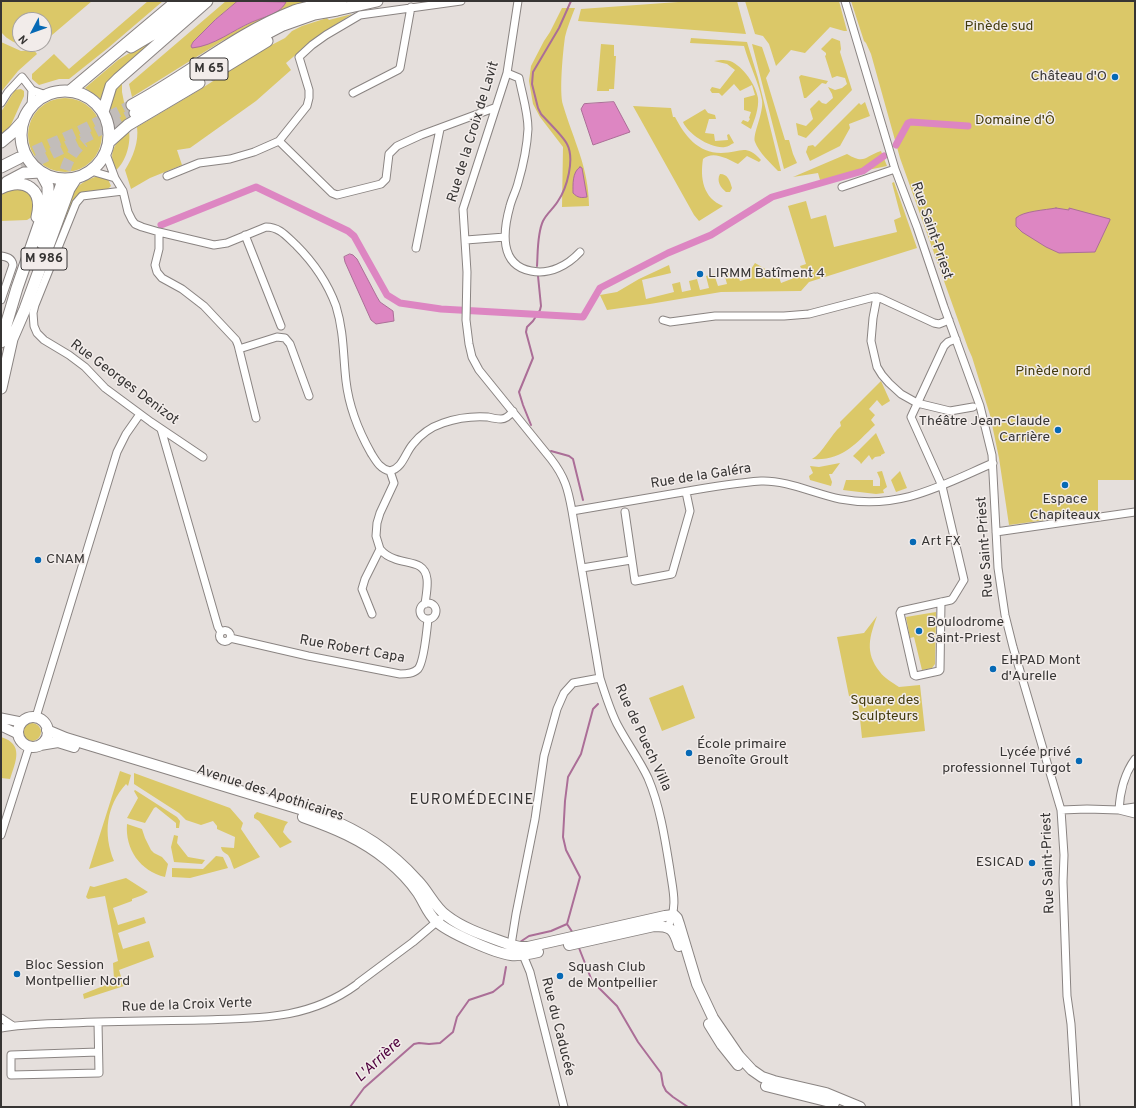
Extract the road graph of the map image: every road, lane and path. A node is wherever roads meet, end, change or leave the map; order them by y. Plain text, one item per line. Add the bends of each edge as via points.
1 (177, 1) edge
2 (192, 1) edge
3 (207, 1) edge
4 (377, 1) edge
5 (461, 1) edge
6 (518, 1) edge
7 (845, 1) edge
8 (339, 6) edge
9 (411, 7) junction
10 (110, 59) junction
11 (507, 73) junction
12 (32, 90) junction
13 (70, 91) junction
14 (353, 93) dead end
15 (46, 95) junction
16 (1, 103) edge
17 (31, 106) junction
18 (494, 108) junction
19 (133, 109) tunnel mouth
20 (103, 112) junction
21 (23, 120) junction
22 (440, 129) junction
23 (280, 141) junction
24 (1, 142) edge
25 (109, 142) junction
26 (106, 154) junction
27 (1, 167) edge
28 (895, 169) junction
29 (91, 171) junction
30 (41, 172) junction
31 (168, 176) dead end
32 (1, 178) edge
33 (76, 178) junction
34 (115, 178) junction
35 (1, 185) edge
36 (61, 186) tunnel mouth
37 (842, 187) dead end
38 (1, 188) edge
39 (122, 191) junction
40 (159, 232) junction
41 (245, 235) junction
42 (505, 237) junction
43 (466, 240) junction
44 (416, 248) dead end
45 (580, 252) dead end
46 (28, 254) junction
47 (1, 256) edge
48 (877, 297) junction
49 (1, 300) edge
50 (663, 320) dead end
51 (949, 320) junction
52 (281, 326) dead end
53 (956, 339) junction
54 (6, 341) edge
55 (239, 349) junction
56 (1, 388) edge
57 (309, 396) dead end
58 (917, 403) junction
59 (973, 407) dead end
60 (513, 411) junction
61 (140, 414) junction
62 (256, 418) dead end
63 (161, 429) junction
64 (203, 458) dead end
65 (993, 463) junction
66 (390, 471) junction
67 (942, 486) junction
68 (686, 492) junction
69 (572, 511) junction
70 (625, 512) dead end
71 (1135, 512) edge
72 (996, 532) junction
73 (380, 549) junction
74 (632, 560) junction
75 (582, 568) junction
76 (941, 602) junction
77 (425, 604) junction
78 (372, 614) dead end
79 (428, 619) junction
80 (591, 621) joint
81 (600, 678) junction
82 (1, 718) edge
83 (36, 718) junction
84 (21, 722) junction
85 (1, 726) edge
86 (47, 730) junction
87 (18, 734) junction
88 (40, 745) junction
89 (29, 747) junction
90 (1135, 758) edge
91 (1135, 807) edge
92 (1061, 810) junction
93 (1119, 810) junction
94 (1135, 814) edge
95 (1, 835) edge
96 (445, 915) junction
97 (674, 915) junction
98 (436, 922) junction
99 (668, 927) junction
100 (511, 945) junction
101 (523, 955) junction
102 (1, 1018) edge
103 (98, 1022) junction
104 (13, 1026) junction
105 (1, 1028) edge
106 (98, 1052) junction
107 (564, 1107) edge
108 (843, 1107) edge
109 (860, 1107) edge
110 (1076, 1107) edge

1 - 10 main road
2 - 10 main road via 153,34
3 - 20 main road via 118,78 111,86
4 - 8 main road, M 65
5 - 9 street
6 - 11 street, Rue de la Croix de Lavit
7 - 28 street, Rue Saint-Priest
8 - 19 main road, M 65 via 316,5 275,19 241,37
8 - 25 main road via 285,30 128,125
9 - 14 street via 400,68
9 - 23 street via 360,15 326,34 299,56 310,90 309,98 307,106
10 - 13 main road
11 - 18 street, Rue de la Croix de Lavit
11 - 42 street via 519,78 528,128 525,152 510,205
12 - 15 street
12 - 16 street via 22,77
12 - 17 street
13 - 15 main road
13 - 20 main road via 89,98
15 - 17 main road
17 - 21 main road
18 - 22 street
18 - 43 street, Rue de la Croix de Lavit via 463,209
20 - 25 main road via 109,126
21 - 24 main road
21 - 30 main road via 21,135 24,151
22 - 23 street via 397,146 389,154 386,179 381,184 337,195
22 - 44 street
23 - 31 street via 230,159 199,163
25 - 26 main road
26 - 29 main road via 100,164
26 - 34 street
27 - 32 main road via 20,163
28 - 37 street
28 - 51 street, Rue Saint-Priest
29 - 33 main road
29 - 34 street
30 - 33 main road via 61,179
30 - 35 main road via 24,173
30 - 46 main road, M 986 via 47,181 49,193
33 - 54 main road, M 986 via 69,188 25,309
34 - 39 street
36 - 54 main road
38 - 46 main road via 22,184 38,197 38,215
39 - 40 street via 128,212 135,224
39 - 61 street, Rue Georges Denizot via 82,196 76,204 35,305 34,326 44,340 85,367 105,388
40 - 41 street via 214,246
40 - 55 street via 159,249 155,265 157,272 204,306 236,340
41 - 52 street
41 - 66 street via 266,227 274,227 298,248 319,273 336,306 343,336 346,383 356,423 377,464
42 - 43 street
42 - 45 street via 510,259 523,269 533,272 555,270 566,265
43 - 60 street, Rue de la Croix de Lavit via 465,313 472,357 479,370
46 - 54 main road, M 986
47 - 49 street via 11,259 13,265
48 - 50 street via 810,314 715,316 670,322
48 - 51 street via 934,323
48 - 58 street via 871,341 876,363 889,383 905,397
51 - 53 street, Rue Saint-Priest
53 - 58 street via 944,346
53 - 65 street, Rue Saint-Priest via 980,406
54 - 56 main road, M 986
55 - 57 street via 277,337 285,338 290,344
55 - 62 street
58 - 59 street via 950,411
58 - 67 street via 911,417
60 - 66 street via 502,419 464,418 434,427 418,438 399,466
60 - 69 street, Rue de la Croix de Lavit via 561,472 567,485
61 - 63 street, Rue Georges Denizot
61 - 83 street via 117,452
63 - 64 street, Rue Georges Denizot
63 - 79 street, Rue Robert Capa via 221,632 228,631 230,638 308,656 410,674 418,668 422,660
65 - 67 street, Rue de la Galéra
65 - 72 street, Rue Saint-Priest
66 - 73 street via 394,483 377,523 376,536
67 - 68 street, Rue de la Galéra via 911,497 878,502 840,499 793,485 763,481
67 - 76 street via 964,580 953,598
68 - 69 street, Rue de la Galéra
68 - 74 street via 690,511 672,574 635,581
69 - 75 street, Rue de la Croix de Lavit
70 - 74 street
71 - 72 street
72 - 92 street, Rue Saint-Priest via 998,568 1006,620
73 - 77 street, Rue Robert Capa via 396,560 417,564 423,570 427,580
73 - 78 street via 362,589
74 - 75 street
75 - 80 street, Rue de la Croix de Lavit
76 - 76 street via 900,613 916,676 940,670
77 - 79 street, Rue Robert Capa via 421,608 421,613
77 - 79 street, Rue Robert Capa via 432,604 436,609 434,617
80 - 81 street, Rue de Puech Villa
81 - 97 street, Rue de Puech Villa via 616,721 640,763 654,795 667,848
81 - 100 street via 573,683 564,693 557,709 544,756
82 - 84 street
83 - 84 main road via 28,718
83 - 86 main road, Avenue des Apothicaires via 44,722
84 - 87 main road
85 - 87 street
86 - 88 main road via 46,738
86 - 96 main road, Avenue des Apothicaires via 349,827 382,847 399,861 419,881
87 - 89 main road
88 - 89 main road, Avenue des Apothicaires
88 - 98 main road, Avenue des Apothicaires via 58,742 296,815 342,832 365,844 401,873 418,892
89 - 95 street
90 - 93 street via 1122,785
91 - 93 street
92 - 93 street
92 - 110 street, Rue Saint-Priest via 1067,989
93 - 94 street
96 - 98 street, Rue de la Croix Verte
96 - 100 main road, Avenue des Apothicaires via 455,922
97 - 99 street, Rue de Puech Villa
97 - 100 main road, Avenue des Apothicaires via 528,947
97 - 109 main road, Rue de Puech Villa via 697,984 713,1018 752,1070 762,1077 826,1093
98 - 101 main road, Avenue des Apothicaires via 461,936 503,953
98 - 103 street, Rue de la Croix Verte via 413,942 336,998 297,1013 211,1020
99 - 101 main road, Avenue des Apothicaires via 654,926
99 - 108 main road via 676,934 692,989 703,1013 722,1045 744,1072 766,1086
100 - 101 main road, Avenue des Apothicaires
101 - 107 street, Rue du Caducée via 530,972
102 - 104 street
103 - 104 street, Rue de la Croix Verte
103 - 106 street
104 - 105 street, Rue de la Croix Verte
106 - 106 street via 11,1054 10,1075 99,1073

